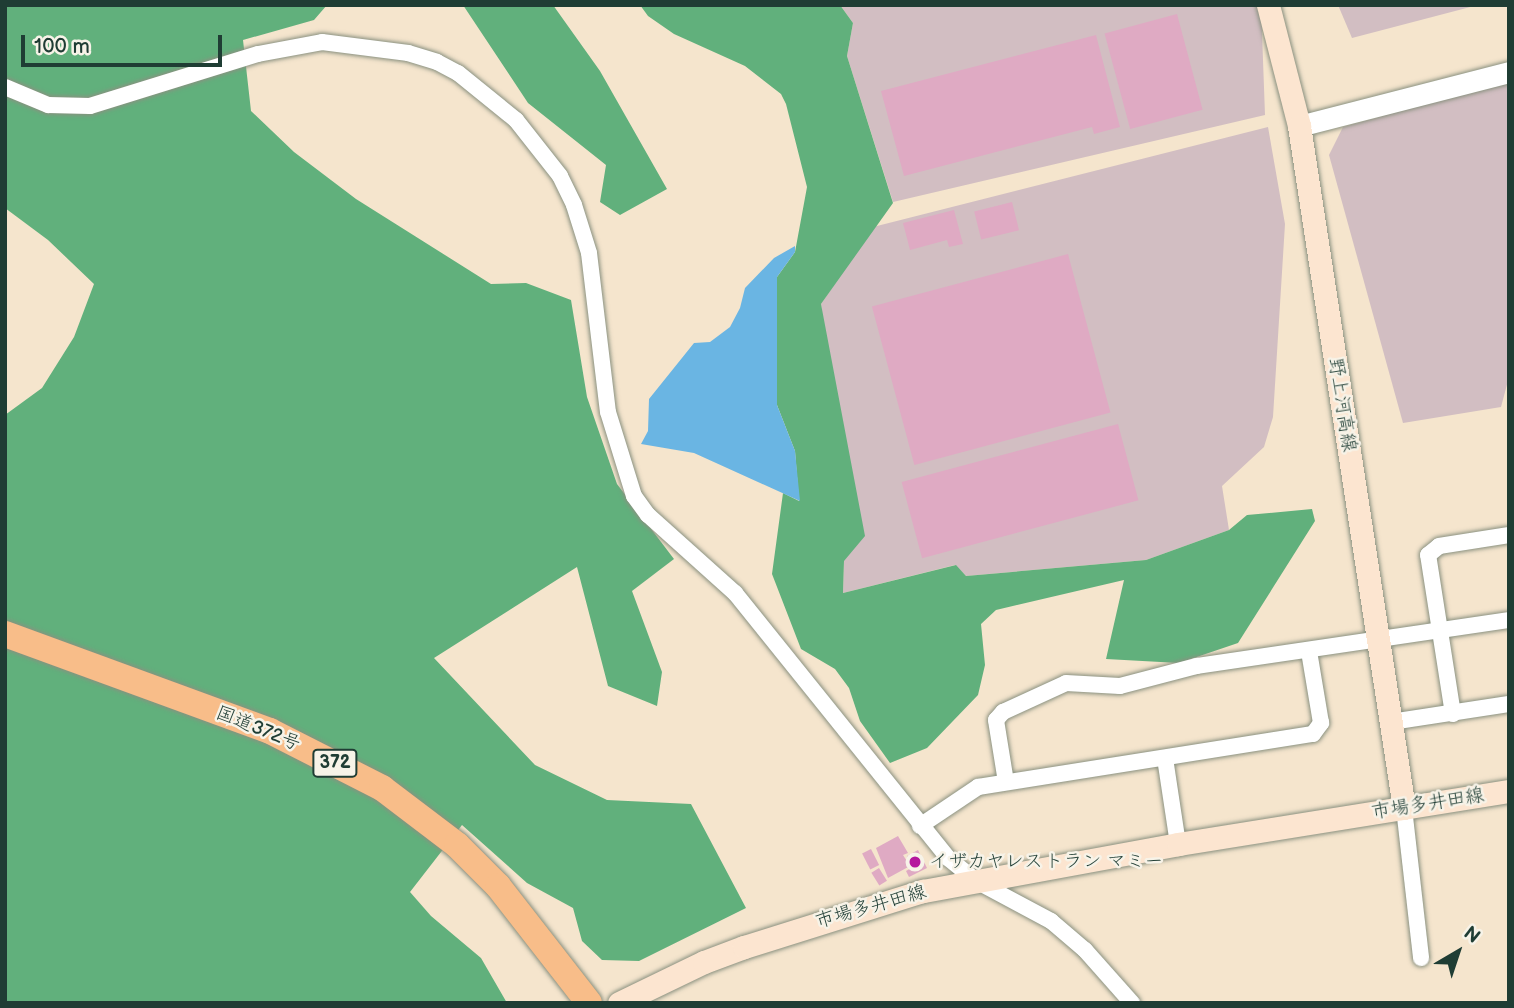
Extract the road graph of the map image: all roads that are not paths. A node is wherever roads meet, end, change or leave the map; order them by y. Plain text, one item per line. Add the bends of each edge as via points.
1 (1268, 5) edge
2 (1509, 72) edge
3 (5, 87) edge
4 (1299, 126) junction
5 (1509, 535) edge
6 (1509, 620) edge
7 (1440, 631) junction
8 (5, 634) edge
9 (1379, 640) junction
10 (1308, 651) junction
11 (1509, 704) edge
12 (1453, 714) junction
13 (1391, 722) junction
14 (1165, 758) junction
15 (1006, 782) junction
16 (1509, 791) edge
17 (1404, 808) junction
18 (920, 826) junction
19 (1178, 844) junction
20 (978, 882) junction
21 (1421, 958) dead end
22 (589, 1003) edge
23 (619, 1003) edge
24 (1132, 1003) edge

1 - 4 main road, 野上河高線
2 - 4 street
3 - 18 street via 48,105 90,106 258,54 322,42 408,53 437,62 468,81 516,120 560,176 574,205 589,253 608,412 634,496 735,593
4 - 9 main road, 野上河高線
5 - 7 street via 1438,545 1428,555
6 - 7 street
7 - 9 street
7 - 12 street
8 - 22 highway, 国道372号 / 372 via 270,731 382,788 457,845 498,886
9 - 10 street
9 - 13 main road, 野上河高線
10 - 14 street via 1321,723 1313,734
10 - 15 street via 1197,666 1120,686 1066,683 1003,712 996,720
11 - 12 street
12 - 13 street
13 - 17 main road, 野上河高線
14 - 15 street
14 - 19 street
15 - 18 street via 978,787
16 - 17 main road, 市場多井田線
17 - 19 main road, 市場多井田線
17 - 21 street
18 - 20 street via 948,858
19 - 20 main road, 市場多井田線
20 - 23 main road, 市場多井田線 via 923,891 810,924 704,962
20 - 24 street via 1051,922 1085,950

